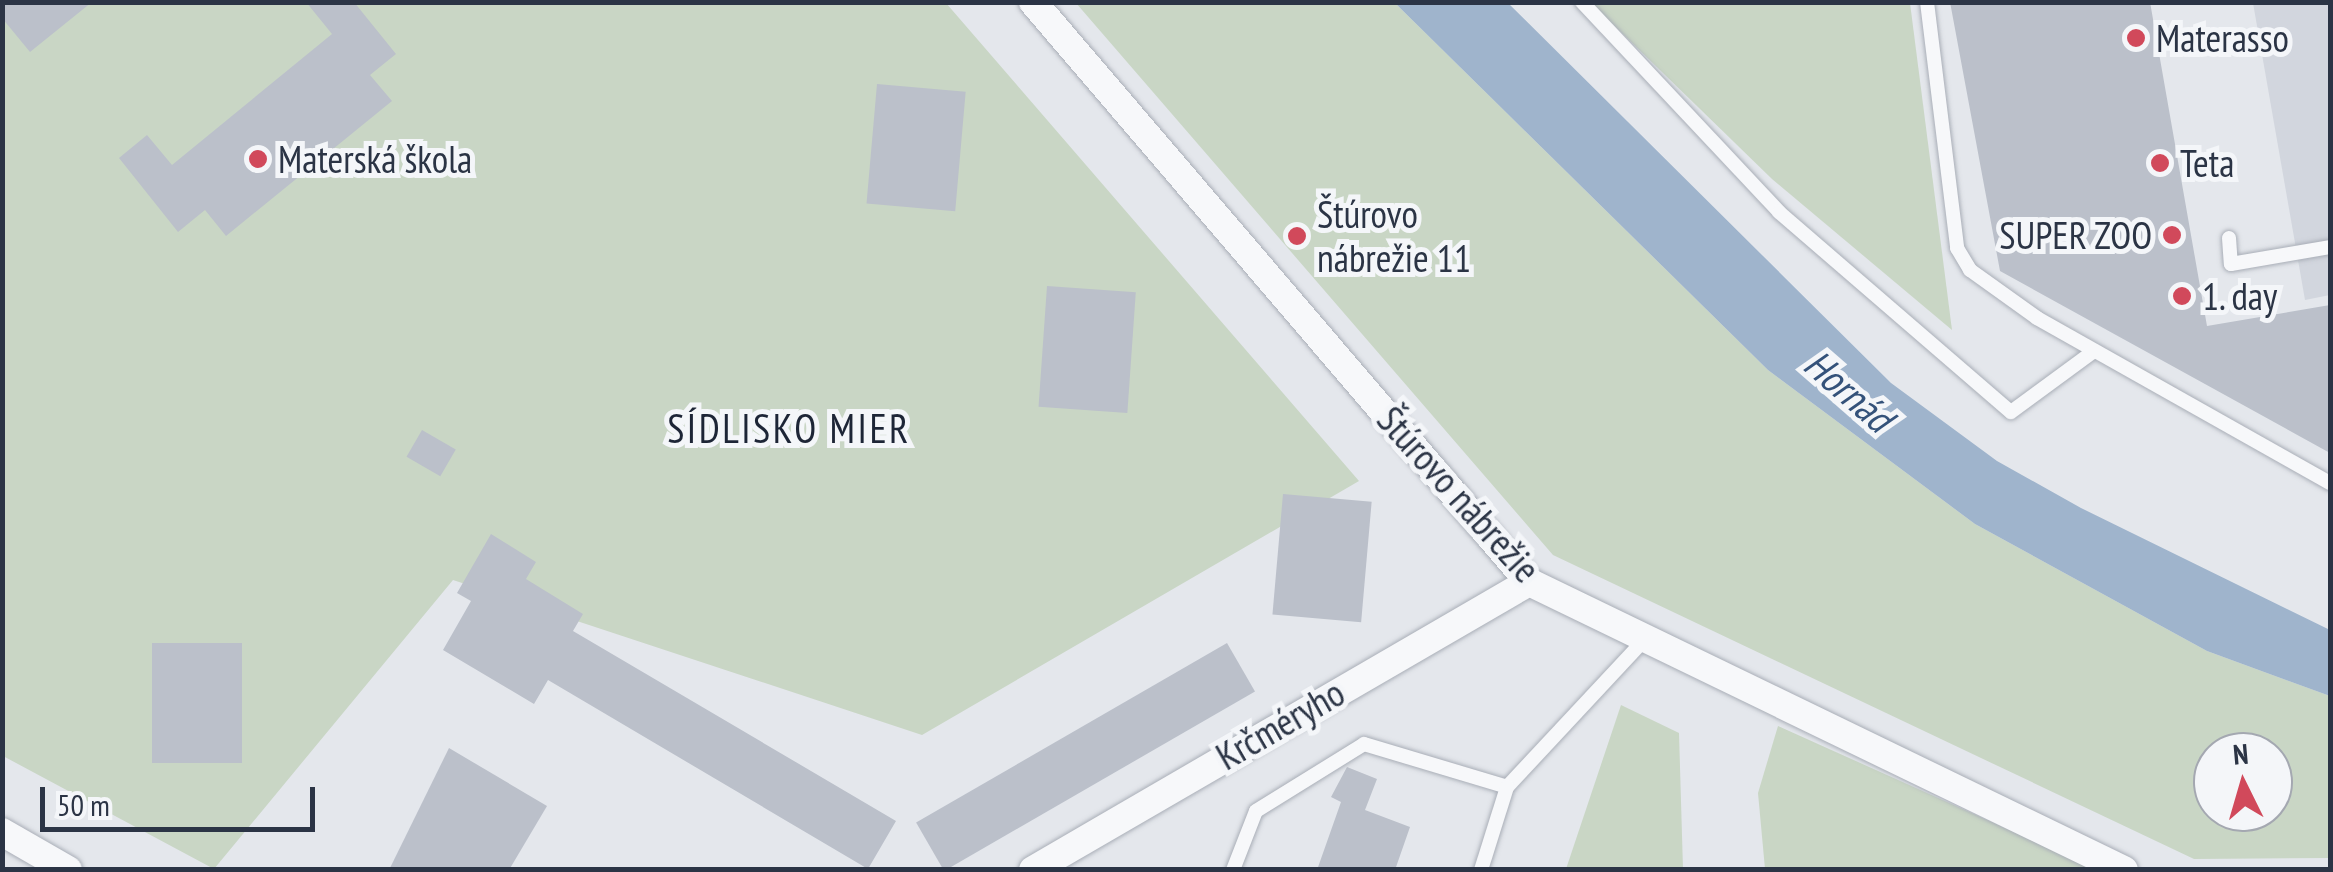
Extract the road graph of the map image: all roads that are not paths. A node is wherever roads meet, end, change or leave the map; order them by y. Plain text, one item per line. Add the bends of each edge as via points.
1 (1033, 2) edge
2 (1582, 2) edge
3 (1927, 2) edge
4 (2229, 238) dead end
5 (2330, 247) edge
6 (2094, 351) junction
7 (2330, 483) edge
8 (1529, 582) junction
9 (1646, 638) junction
10 (1507, 787) junction
11 (2, 832) edge
12 (68, 870) edge
13 (1033, 870) edge
14 (1233, 870) edge
15 (1482, 870) edge
16 (2124, 870) edge

1 - 8 street, Štúrovo nábrežie
2 - 6 lane via 1779,212 2011,412
3 - 6 lane via 1957,248 1988,287
4 - 5 lane via 2231,264
6 - 7 lane
8 - 9 street, Štúrovo nábrežie
8 - 13 street, Krčméryho
9 - 10 lane
9 - 16 street, Štúrovo nábrežie
10 - 14 lane via 1364,744 1256,811
10 - 15 lane
11 - 12 street

